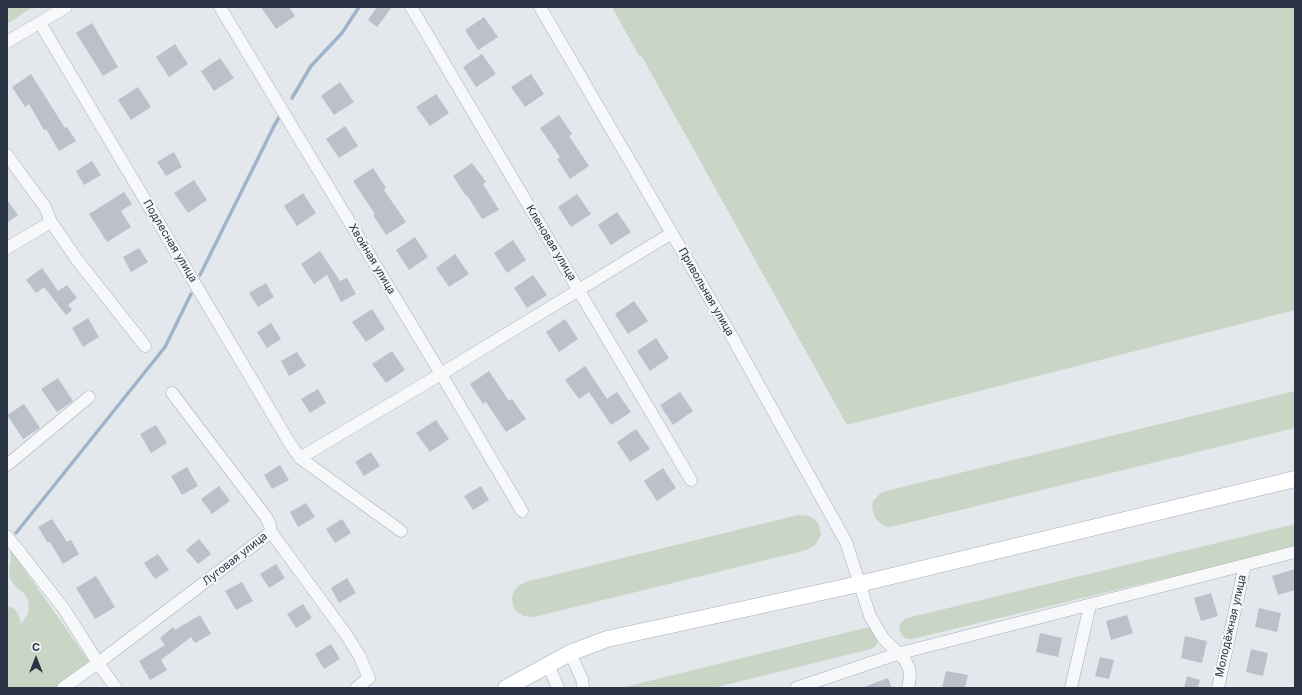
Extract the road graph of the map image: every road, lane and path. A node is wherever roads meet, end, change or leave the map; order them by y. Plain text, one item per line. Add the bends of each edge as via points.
1 (66, 7) edge
2 (220, 7) edge
3 (410, 7) edge
4 (540, 7) edge
5 (40, 23) junction
6 (7, 42) edge
7 (7, 155) edge
8 (51, 222) junction
9 (672, 233) junction
10 (7, 248) edge
11 (578, 290) junction
12 (145, 346) dead end
13 (441, 374) junction
14 (172, 393) dead end
15 (89, 397) dead end
16 (300, 458) junction
17 (7, 465) edge
18 (1295, 479) edge
19 (691, 480) dead end
20 (522, 512) dead end
21 (401, 531) dead end
22 (270, 532) junction
23 (7, 536) edge
24 (1295, 552) edge
25 (1245, 565) junction
26 (859, 584) junction
27 (1090, 605) junction
28 (570, 653) junction
29 (897, 654) junction
30 (98, 663) junction
31 (549, 666) junction
32 (63, 688) edge
33 (116, 688) edge
34 (356, 688) edge
35 (506, 688) edge
36 (558, 688) edge
37 (583, 688) edge
38 (796, 688) edge
39 (908, 688) edge
40 (1071, 688) edge
41 (1218, 688) edge

1 - 5 street
2 - 13 street, Хвойная улица
3 - 11 street, Кленовая улица
4 - 9 street, Привольная улица
5 - 6 street
5 - 16 street, Подлесная улица
7 - 8 street via 45,207
8 - 10 street
8 - 12 street via 78,261
9 - 11 street
9 - 26 street, Привольная улица via 846,542
11 - 13 street
11 - 19 street, Кленовая улица
13 - 16 street
13 - 20 street, Хвойная улица
14 - 22 street, Луговая улица via 266,516
15 - 17 street
16 - 21 street, Подлесная улица
18 - 26 street
22 - 30 street, Луговая улица
22 - 34 street via 359,655 369,678
23 - 30 street via 64,609
24 - 25 street
25 - 27 street
25 - 41 street, Молодёжная улица
26 - 28 street via 607,639
26 - 29 street, Привольная улица via 870,616 883,638
27 - 29 street
27 - 40 street
28 - 31 street
28 - 37 street via 582,679
29 - 38 street
29 - 39 street, Привольная улица via 905,660 909,668
30 - 32 street, Луговая улица
30 - 33 street
31 - 35 street
31 - 36 street

